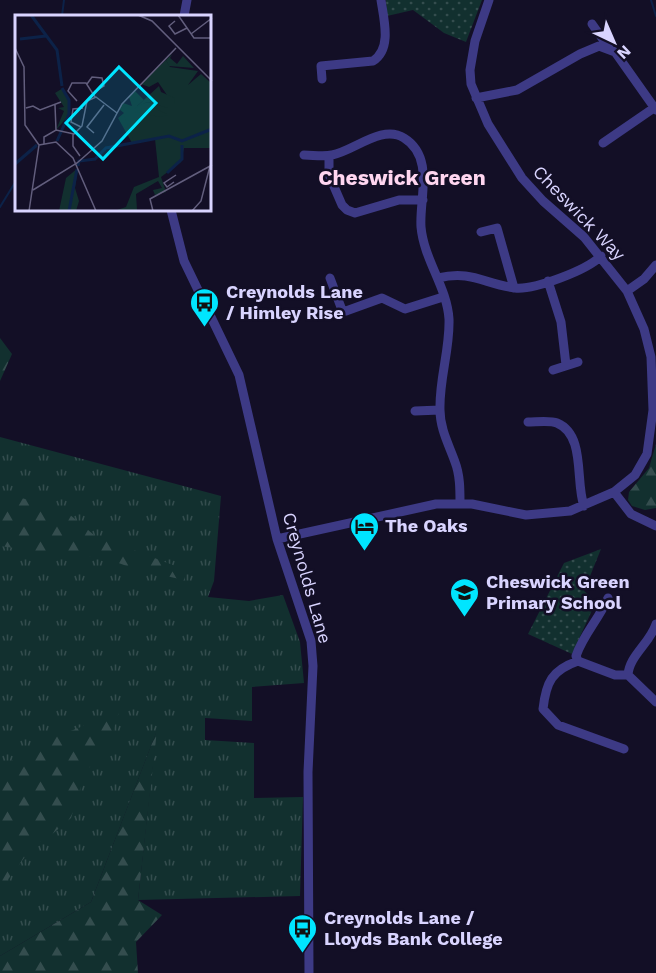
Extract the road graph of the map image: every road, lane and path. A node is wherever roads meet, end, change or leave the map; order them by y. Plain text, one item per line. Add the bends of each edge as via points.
1 (187, 0) edge
2 (381, 0) edge
3 (489, 0) edge
4 (184, 15) edge
5 (591, 24) dead end
6 (609, 48) junction
7 (322, 79) dead end
8 (476, 98) junction
9 (655, 109) edge
10 (603, 142) dead end
11 (304, 155) dead end
12 (329, 156) junction
13 (423, 200) junction
14 (172, 212) edge
15 (481, 232) dead end
16 (601, 256) junction
17 (656, 265) edge
18 (330, 278) dead end
19 (438, 278) junction
20 (548, 281) junction
21 (514, 288) junction
22 (627, 291) junction
23 (443, 297) junction
24 (578, 362) dead end
25 (566, 365) junction
26 (553, 370) dead end
27 (440, 410) junction
28 (415, 411) dead end
29 (528, 422) dead end
30 (614, 492) junction
31 (460, 503) junction
32 (584, 506) junction
33 (656, 526) edge
34 (277, 539) junction
35 (608, 598) dead end
36 (656, 624) edge
37 (578, 661) junction
38 (628, 675) junction
39 (656, 702) edge
40 (624, 749) dead end
41 (309, 973) edge

1 - 4 street
2 - 7 street via 386,38 380,57 321,66
3 - 8 street, Cheswick Way via 471,59 471,84
5 - 6 street
6 - 8 street via 592,48 517,90
6 - 9 street
8 - 16 street, Cheswick Way via 496,139 522,178
9 - 10 street
11 - 12 street
12 - 13 street via 329,175 348,210 355,213 399,200
12 - 13 street via 387,133 404,137 415,147 420,162 426,184
13 - 19 street via 424,247
14 - 34 street, Creynolds Lane via 184,261 239,375
15 - 21 street via 497,228
16 - 20 street via 591,265
16 - 22 street, Cheswick Way
17 - 22 street
18 - 23 street via 346,312 382,298 405,309
19 - 21 street via 456,274
19 - 23 street
20 - 21 street
20 - 25 street via 561,322
22 - 30 street, Cheswick Way via 651,357 653,410 647,454 635,475
23 - 27 street via 449,315 449,336
24 - 25 street
25 - 26 street
27 - 28 street
27 - 31 street via 446,441 456,463
29 - 32 street via 557,423 571,435 578,451 578,491
30 - 32 street, Cheswick Way
30 - 33 street via 631,514
31 - 32 street, Cheswick Way via 526,514 558,513
31 - 34 street, Cheswick Way via 436,504
34 - 41 street, Creynolds Lane via 304,616 313,666 308,772
35 - 37 street via 579,648
36 - 38 street via 653,634 630,662
37 - 38 street via 605,672
37 - 40 street via 554,674 544,699 545,715 558,725
38 - 39 street

